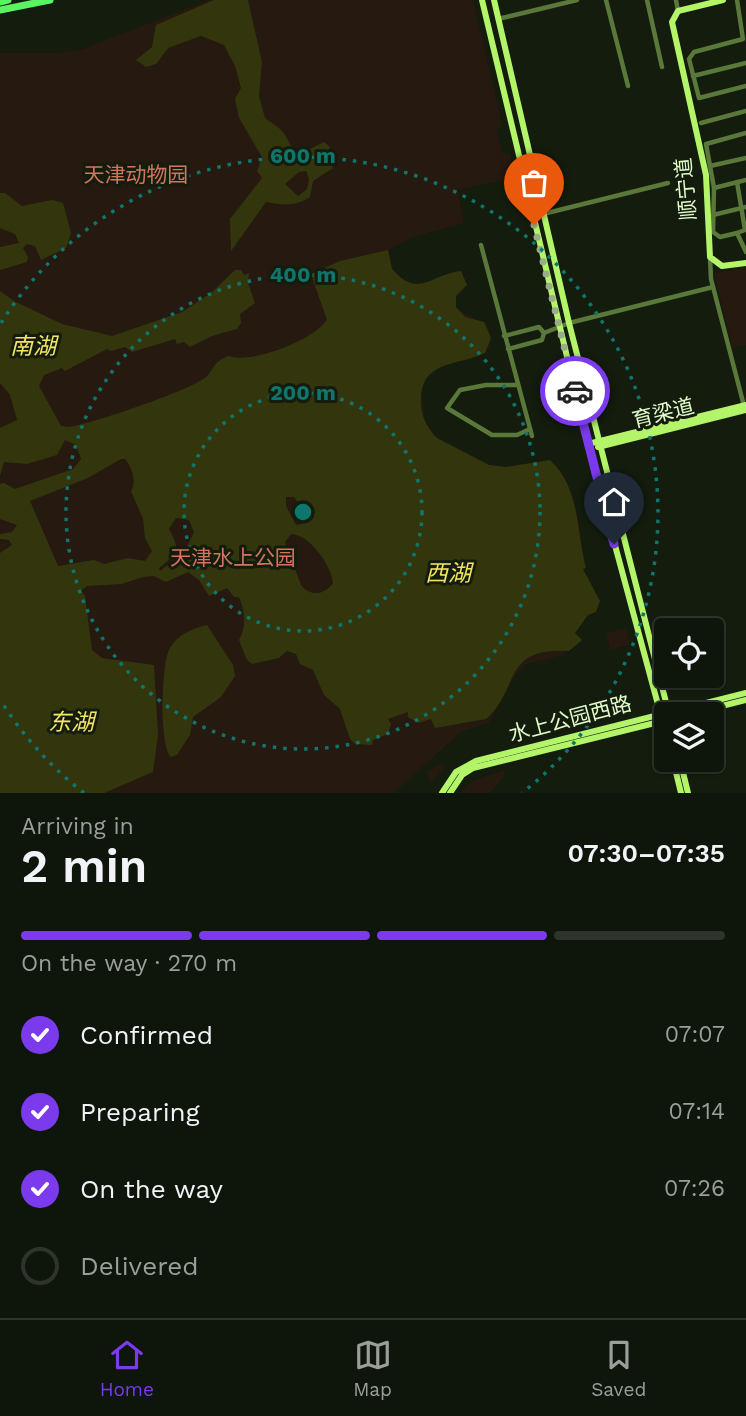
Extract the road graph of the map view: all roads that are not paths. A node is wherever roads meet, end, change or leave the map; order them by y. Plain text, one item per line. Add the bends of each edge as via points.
1 (8, 0) edge
2 (50, 0) edge
3 (482, 0) edge
4 (494, 0) edge
5 (577, 0) edge
6 (606, 0) edge
7 (647, 0) edge
8 (676, 0) edge
9 (723, 0) edge
10 (737, 0) edge
11 (0, 2) edge
12 (0, 10) edge
13 (678, 10) junction
14 (498, 19) junction
15 (744, 22) edge
16 (746, 63) edge
17 (662, 67) dead end
18 (692, 76) junction
19 (628, 86) dead end
20 (746, 86) edge
21 (746, 111) edge
22 (701, 123) dead end
23 (746, 133) edge
24 (746, 158) edge
25 (710, 166) junction
26 (746, 180) edge
27 (737, 182) junction
28 (668, 183) dead end
29 (714, 188) junction
30 (744, 207) edge
31 (542, 214) junction
32 (713, 215) junction
33 (746, 232) edge
34 (737, 233) junction
35 (481, 245) dead end
36 (746, 252) edge
37 (710, 257) junction
38 (746, 263) edge
39 (713, 287) junction
40 (569, 323) junction
41 (560, 329) junction
42 (544, 333) junction
43 (504, 336) junction
44 (508, 349) junction
45 (518, 385) junction
46 (745, 408) edge
47 (530, 429) junction
48 (532, 436) dead end
49 (600, 444) junction
50 (589, 447) junction
51 (746, 693) edge
52 (746, 700) edge
53 (658, 702) edge
54 (666, 702) edge
55 (711, 702) edge
56 (724, 706) edge
57 (654, 720) edge
58 (654, 720) edge
59 (676, 772) edge
60 (683, 772) edge
61 (442, 793) edge
62 (450, 793) edge
63 (681, 793) edge
64 (688, 793) edge

1 - 11 main road
2 - 12 main road
3 - 41 main road, 水上公园西路
4 - 14 main road
5 - 14 street
6 - 19 street
7 - 17 street
8 - 13 street
9 - 13 main road
10 - 15 street
13 - 37 main road, 顺宁道 via 672,22 706,175
14 - 31 main road
15 - 18 street via 745,35 740,41 690,54
16 - 18 street
18 - 20 street via 699,98
21 - 22 street
23 - 25 street via 706,144
24 - 25 street
25 - 29 street
26 - 27 street
27 - 29 street
27 - 30 street
28 - 31 street
29 - 32 street
30 - 32 street
30 - 33 street
31 - 40 main road
32 - 34 street via 713,232 720,236
33 - 34 street
34 - 36 street
35 - 43 street
37 - 38 main road via 722,266
37 - 39 street, 顺宁道
39 - 40 street
39 - 46 street, 顺宁道
40 - 41 street
40 - 49 main road
41 - 42 street
41 - 50 main road, 水上公园西路
42 - 43 street via 539,327
42 - 44 street via 542,340
43 - 44 street
44 - 45 street
45 - 47 street
45 - 47 street via 460,390 446,405 492,435 517,435
46 - 49 main road, 育梁道
47 - 48 street
49 - 50 main road, 育梁道
49 - 54 main road
50 - 53 main road, 水上公园西路
51 - 55 main road
52 - 56 main road
57 - 61 main road, 水上公园西路 via 476,761 456,772
58 - 62 main road, 水上公园西路 via 473,768
59 - 63 main road
60 - 64 main road

